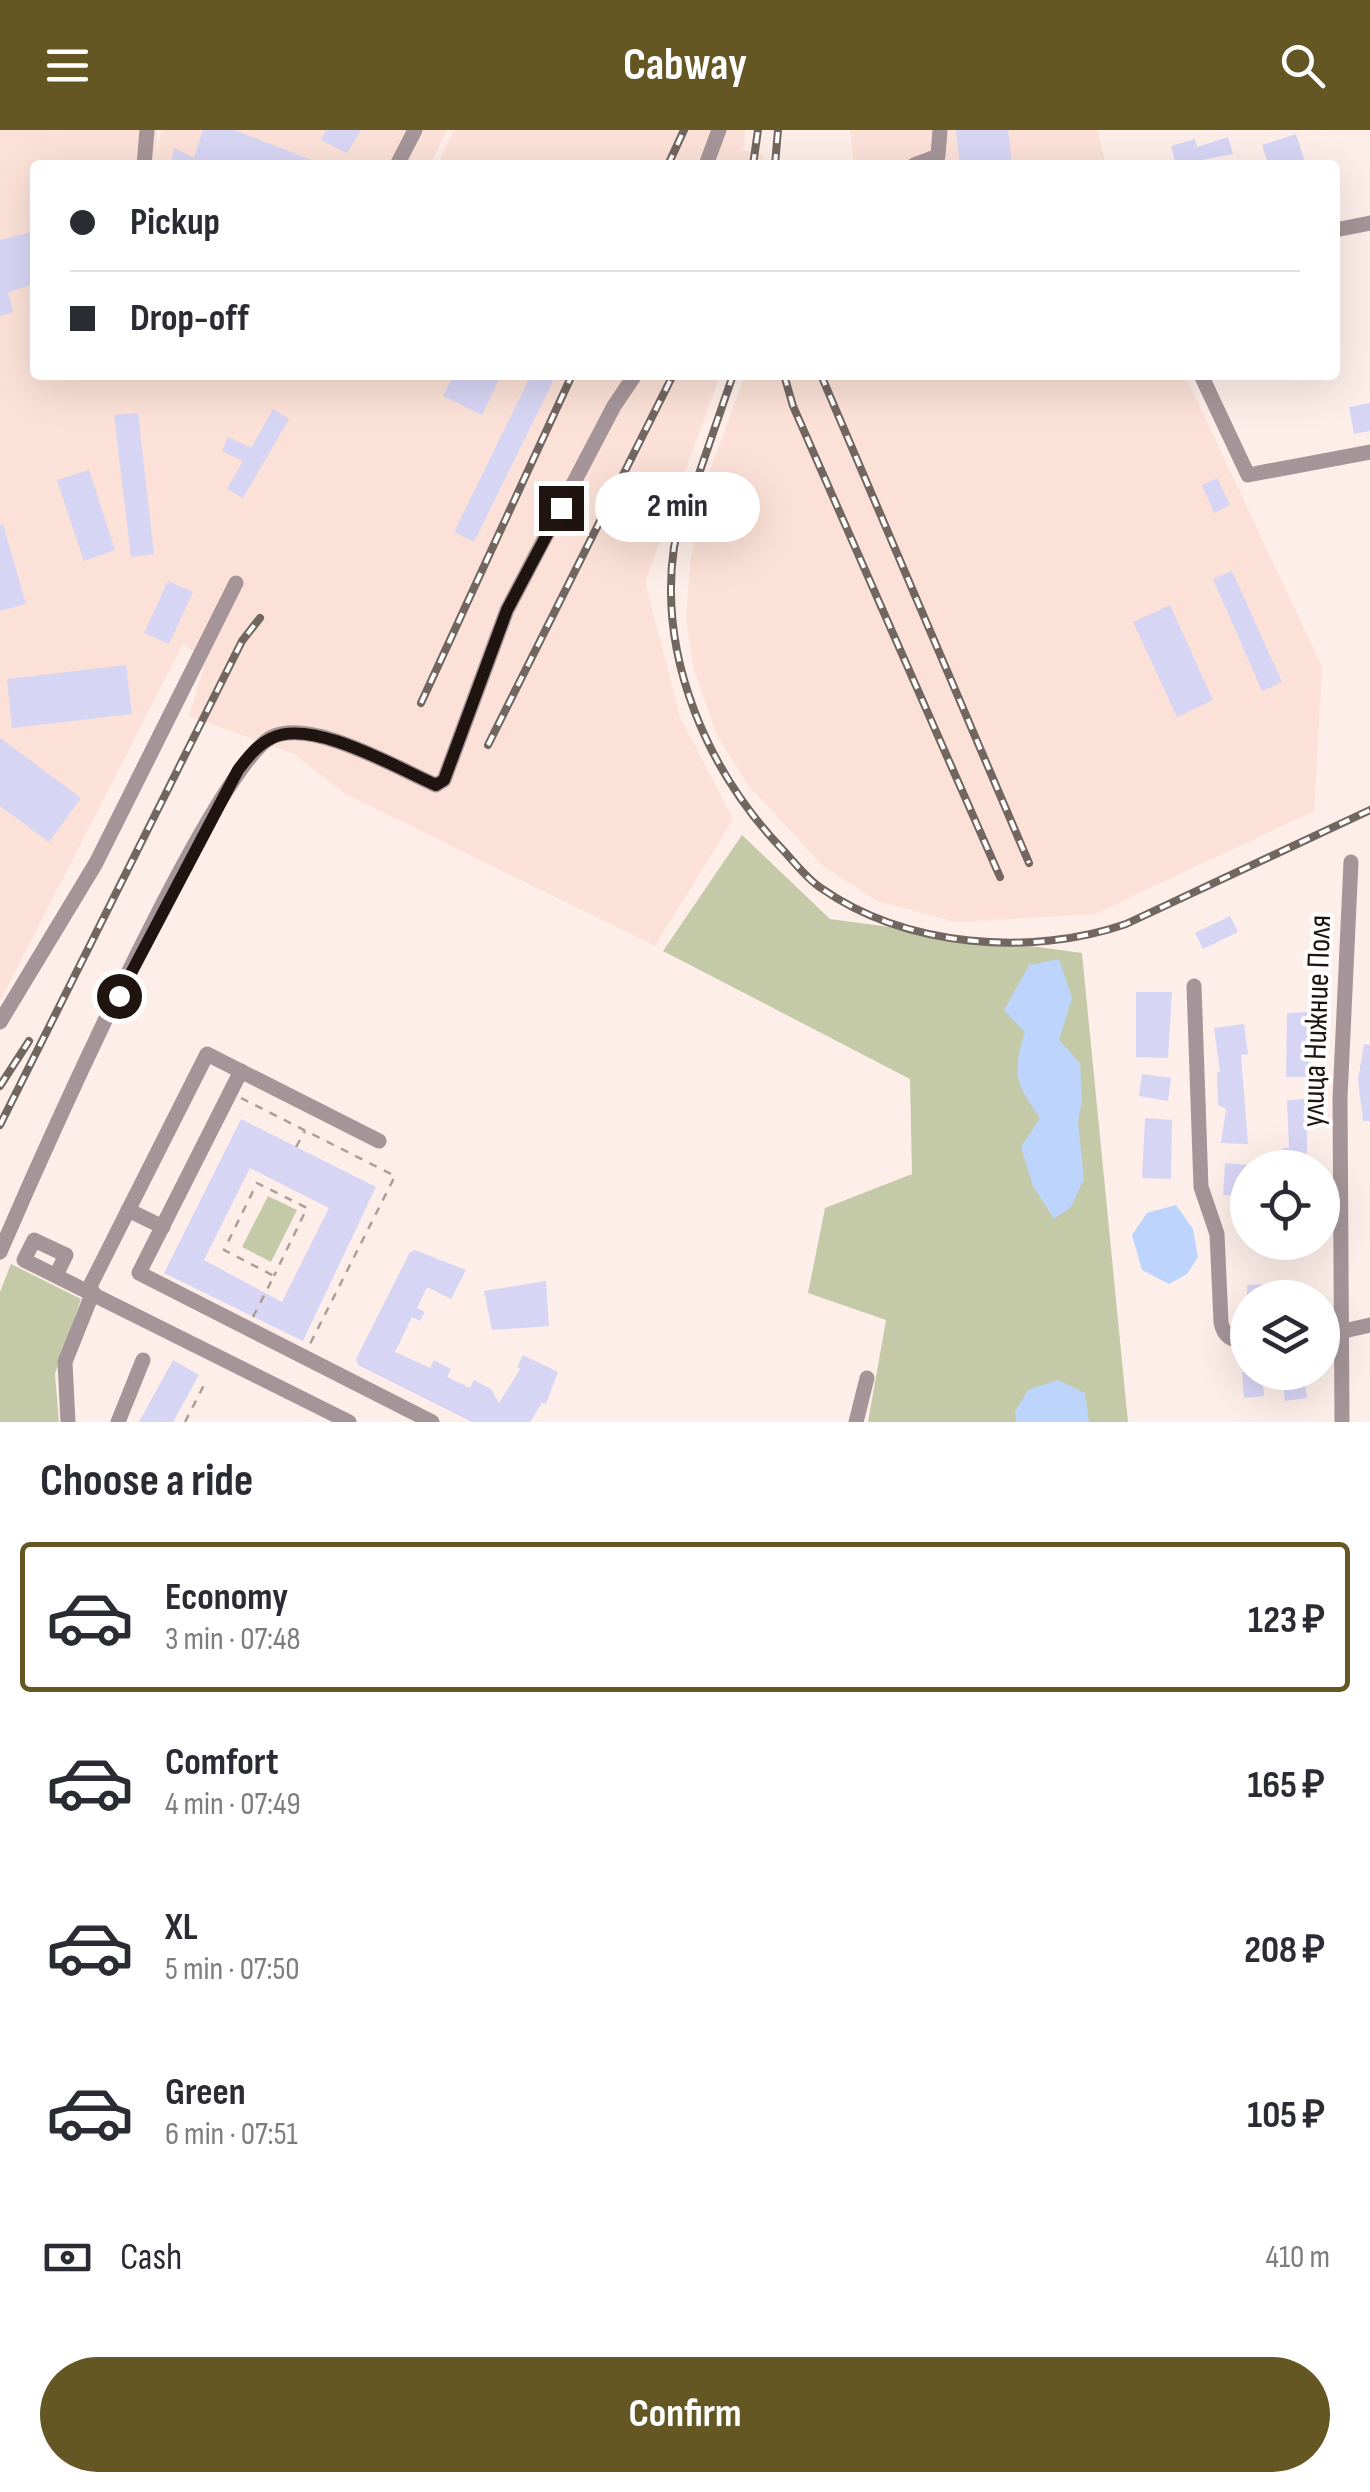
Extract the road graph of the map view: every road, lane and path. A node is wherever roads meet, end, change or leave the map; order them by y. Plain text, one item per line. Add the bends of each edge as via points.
1 (147, 130) edge
2 (415, 130) edge
3 (719, 130) edge
4 (940, 130) edge
5 (144, 160) edge
6 (400, 160) edge
7 (708, 160) edge
8 (927, 160) edge
9 (1370, 223) edge
10 (1340, 229) edge
11 (632, 380) edge
12 (1203, 380) edge
13 (1370, 452) edge
14 (236, 584) dead end
15 (1351, 862) dead end
16 (1194, 986) dead end
17 (0, 1022) edge
18 (241, 1071) junction
19 (230, 1093) junction
20 (305, 1130) junction
21 (380, 1141) dead end
22 (296, 1147) dead end
23 (278, 1183) dead end
24 (274, 1192) junction
25 (128, 1210) junction
26 (163, 1227) junction
27 (0, 1252) edge
28 (56, 1275) dead end
29 (274, 1276) junction
30 (90, 1291) junction
31 (1370, 1325) edge
32 (248, 1328) junction
33 (1344, 1332) junction
34 (1340, 1333) edge
35 (1230, 1339) edge
36 (304, 1356) junction
37 (143, 1360) dead end
38 (868, 1378) dead end
39 (204, 1385) dead end
40 (68, 1422) edge
41 (118, 1422) edge
42 (185, 1422) edge
43 (349, 1422) edge
44 (432, 1422) edge
45 (856, 1422) edge
46 (1342, 1422) edge

1 - 5 street
2 - 6 street
3 - 7 street
4 - 8 street via 938,156
9 - 10 street
11 - 27 street via 507,610 444,780 436,785 293,732 272,737 238,770 64,1107
12 - 13 street via 1248,475
14 - 17 street via 96,863
15 - 33 street, улица Нижние Поля via 1340,1080
16 - 35 street via 1201,1187 1217,1234 1221,1322
18 - 19 street
18 - 21 street
18 - 25 street via 207,1054
19 - 20 path
19 - 26 street
20 - 22 path
20 - 36 path via 394,1176
23 - 24 path
24 - 29 path via 308,1208
24 - 29 path via 258,1183 224,1250
25 - 26 street
25 - 30 street
26 - 32 street via 140,1273
28 - 30 street
29 - 32 path
30 - 40 street via 65,1362
30 - 43 street
31 - 33 street
32 - 36 street
33 - 34 street
33 - 46 street, улица Нижние Поля
36 - 44 street
37 - 41 street
38 - 45 street
39 - 42 path

